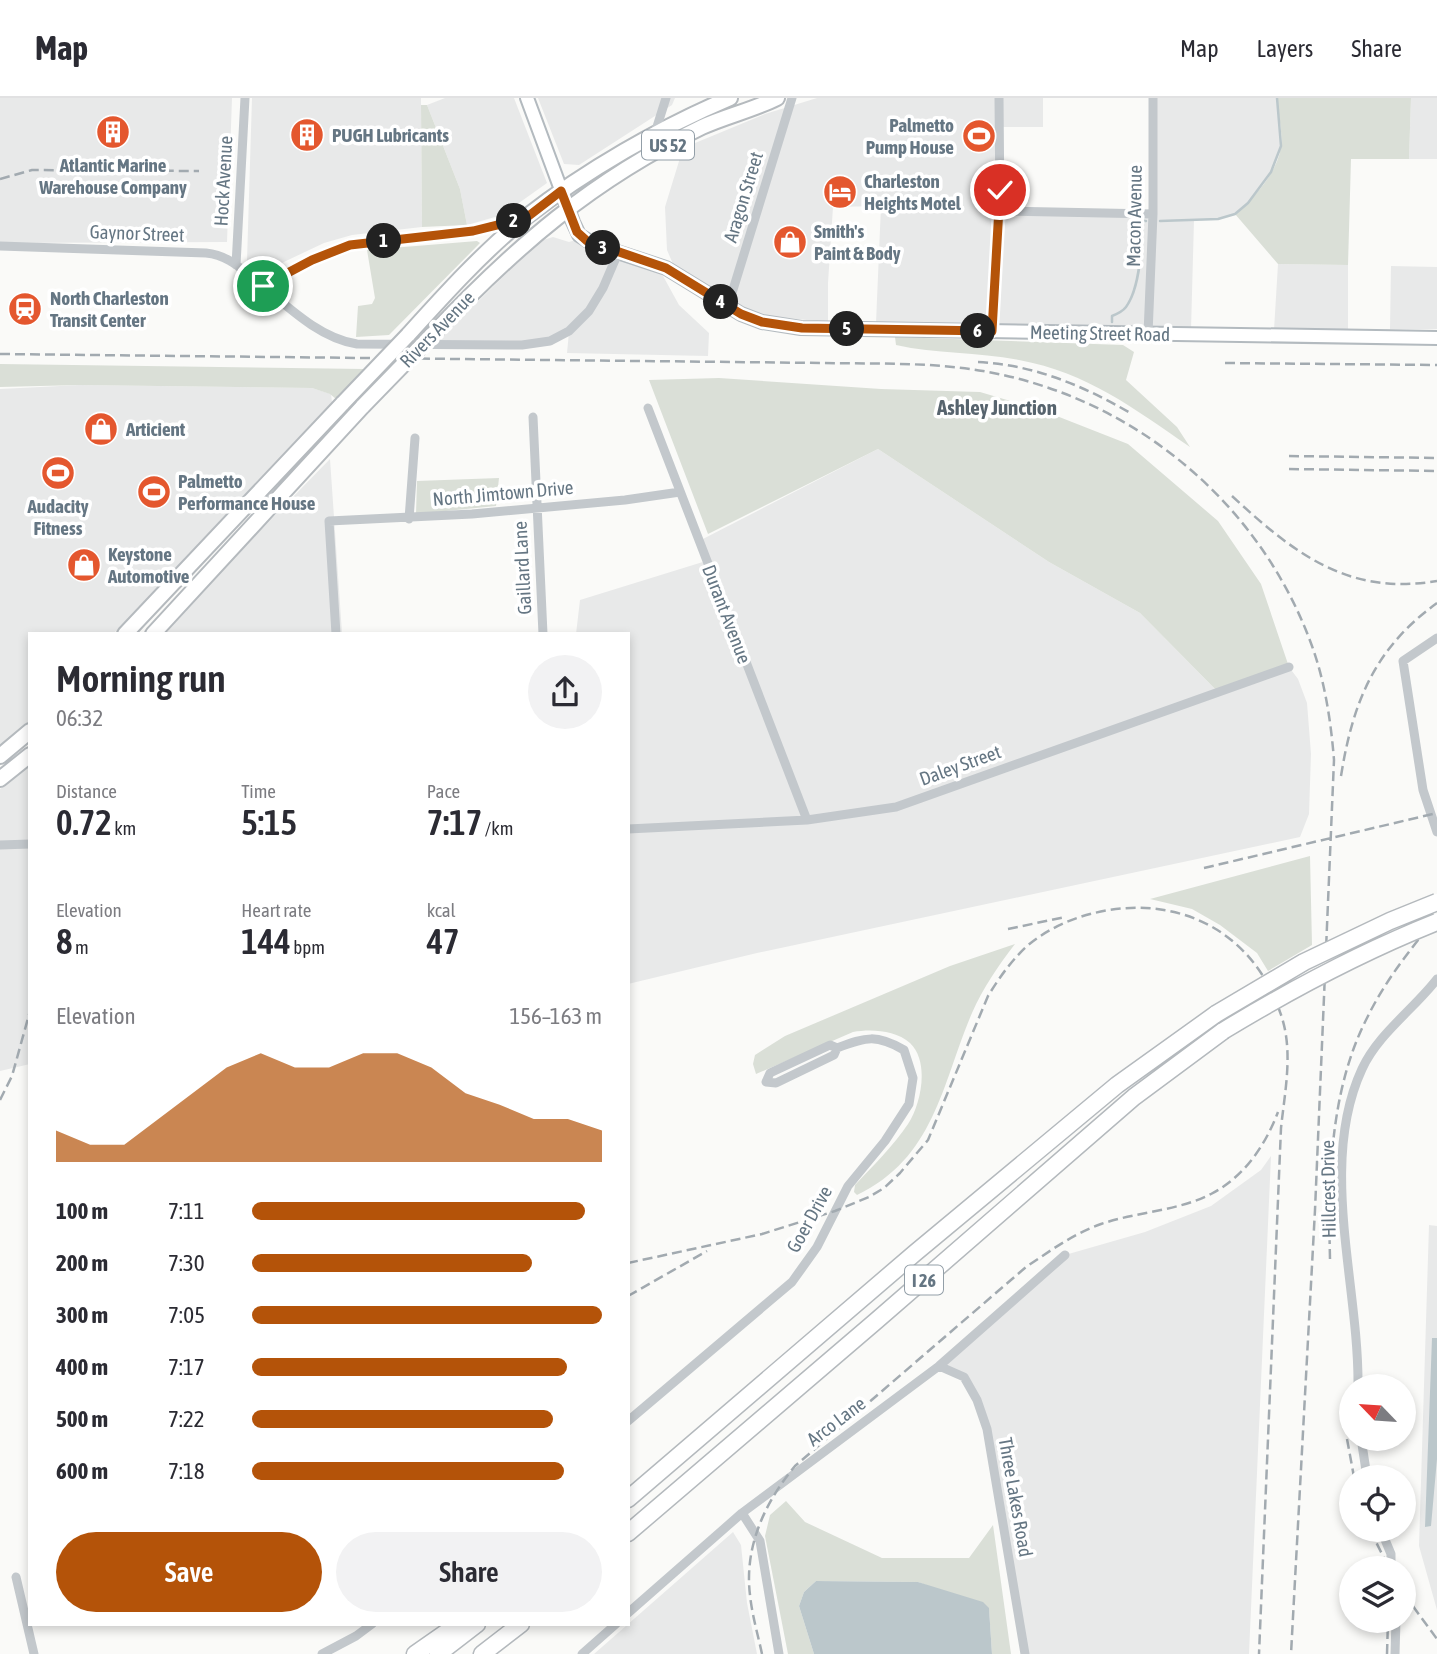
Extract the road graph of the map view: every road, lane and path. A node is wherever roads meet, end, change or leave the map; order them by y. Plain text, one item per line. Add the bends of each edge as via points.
1 (245, 98) edge
2 (527, 98) edge
3 (666, 98) edge
4 (730, 98) edge
5 (777, 98) edge
6 (792, 98) edge
7 (999, 98) edge
8 (1153, 98) edge
9 (655, 135) junction
10 (561, 191) junction
11 (567, 208) junction
12 (1000, 211) junction
13 (1153, 214) junction
14 (526, 218) junction
15 (0, 246) edge
16 (618, 253) junction
17 (236, 265) junction
18 (263, 286) junction
19 (728, 306) junction
20 (992, 331) junction
21 (1148, 334) junction
22 (1437, 338) edge
23 (648, 408) dead end
24 (533, 417) dead end
25 (415, 438) dead end
26 (680, 492) junction
27 (536, 507) junction
28 (409, 519) junction
29 (127, 632) edge
30 (155, 632) edge
31 (336, 632) edge
32 (543, 632) edge
33 (1437, 638) edge
34 (1289, 667) dead end
35 (28, 733) edge
36 (0, 756) edge
37 (28, 757) edge
38 (0, 779) edge
39 (807, 820) junction
40 (630, 829) edge
41 (1437, 832) edge
42 (28, 844) edge
43 (0, 845) edge
44 (1437, 902) edge
45 (1437, 922) edge
46 (1437, 979) edge
47 (837, 1048) junction
48 (1065, 1255) dead end
49 (939, 1366) junction
50 (1358, 1374) edge
51 (630, 1419) edge
52 (680, 1455) junction
53 (630, 1492) edge
54 (630, 1497) edge
55 (742, 1513) junction
56 (630, 1531) edge
57 (16, 1577) dead end
58 (630, 1611) edge
59 (369, 1626) edge
60 (455, 1626) edge
61 (474, 1626) edge
62 (520, 1626) edge
63 (521, 1626) edge
64 (614, 1626) edge
65 (1396, 1633) edge
66 (34, 1654) edge
67 (322, 1654) edge
68 (415, 1654) edge
69 (438, 1654) edge
70 (482, 1654) edge
71 (493, 1654) edge
72 (582, 1654) edge
73 (779, 1654) edge
74 (1025, 1654) edge
75 (1395, 1654) edge

1 - 17 street, Hock Avenue
2 - 10 street
3 - 9 street
4 - 9 main road, Rivers Avenue / US 52
5 - 11 main road, Rivers Avenue / US 52 via 693,132
6 - 19 street, Aragon Street
7 - 12 street
8 - 13 street, Macon Avenue
9 - 10 main road, Rivers Avenue / US 52
10 - 11 street, Meeting Street Road
10 - 14 main road, Rivers Avenue / US 52
11 - 16 street, Meeting Street Road via 582,237
11 - 30 main road, Rivers Avenue / US 52, bridge via 490,274
12 - 13 street
12 - 20 street
13 - 21 street, Macon Avenue
14 - 18 street via 473,231 350,245
14 - 29 main road, Rivers Avenue / US 52, bridge via 471,268
15 - 17 street, Gaynor Street via 206,253
16 - 18 street via 602,290 577,324 559,337 534,344 350,343 310,323
16 - 19 street, Meeting Street Road via 666,268
17 - 18 street, Gaynor Street
19 - 20 street, Meeting Street Road via 762,322 802,328
20 - 21 street, Meeting Street Road
21 - 22 street, Meeting Street Road
23 - 26 street, Durant Avenue
24 - 27 street, Gaillard Lane
25 - 28 street
26 - 27 street, North Jimtown Drive
26 - 39 street, Durant Avenue
27 - 28 street, North Jimtown Drive
27 - 32 street, Gaillard Lane
28 - 31 street, North Jimtown Drive via 328,521
33 - 41 street via 1402,661 1423,790
34 - 39 street, Daley Street via 896,807
35 - 36 main road
37 - 38 main road
39 - 40 street, Daley Street
42 - 43 street
44 - 52 highway, I 26, bridge via 1304,962 1216,1014 1107,1094
45 - 56 highway, I 26, bridge via 1321,975 1223,1031 1134,1097
46 - 50 street, Hillcrest Drive via 1379,1042 1362,1068 1348,1110 1341,1174
47 - 47 street, Goer Drive via 830,1045 771,1073 766,1082 776,1083 834,1055
47 - 51 street, Goer Drive via 862,1039 885,1039 904,1050 913,1078 909,1104 848,1186 817,1247 792,1282
48 - 49 street, Arco Lane
49 - 55 street, Arco Lane
49 - 74 street, Three Lakes Road via 964,1377 987,1429
52 - 53 highway
52 - 54 highway, I 26
55 - 58 street, Arco Lane
55 - 73 street via 760,1541
57 - 66 street
59 - 67 street
60 - 68 highway
61 - 69 highway
62 - 70 highway
63 - 71 highway
64 - 72 street
65 - 75 street

